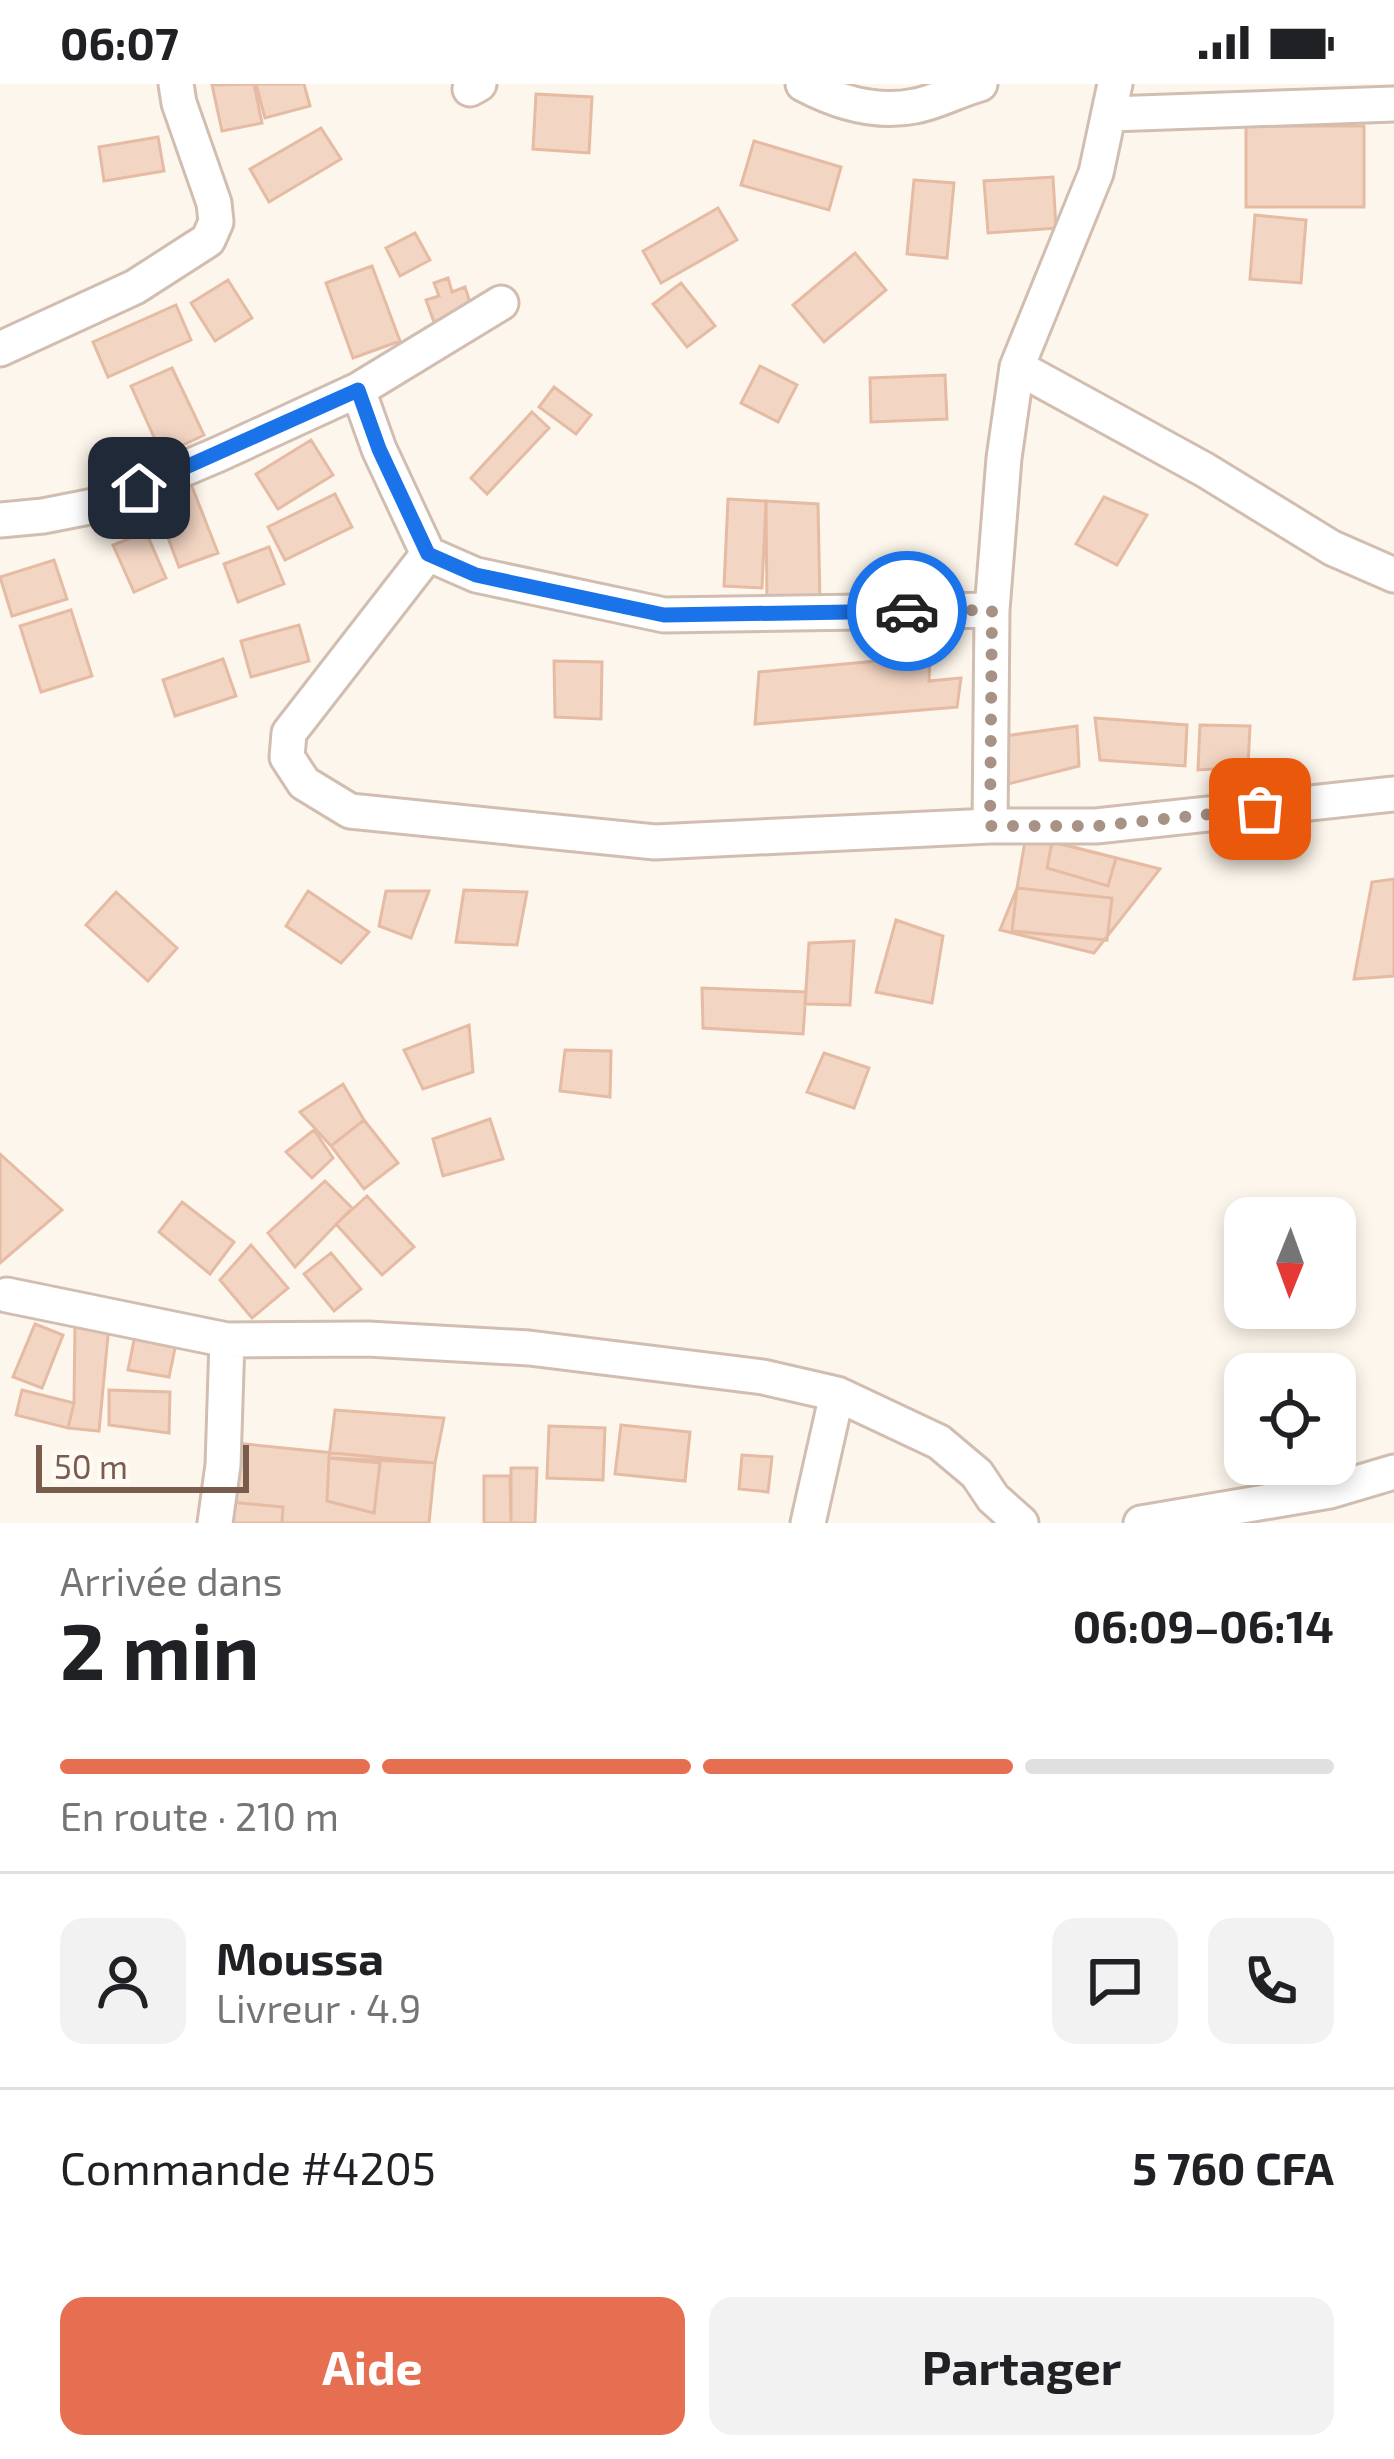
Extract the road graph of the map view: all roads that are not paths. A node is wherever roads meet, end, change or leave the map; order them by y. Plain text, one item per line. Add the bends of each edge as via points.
1 (176, 84) edge
2 (803, 84) edge
3 (980, 84) edge
4 (1113, 99) edge
5 (1394, 104) edge
6 (501, 302) dead end
7 (0, 350) edge
8 (1017, 367) junction
9 (358, 390) junction
10 (0, 520) edge
11 (428, 554) junction
12 (1394, 575) edge
13 (992, 610) junction
14 (1393, 790) edge
15 (990, 826) junction
16 (7, 1294) dead end
17 (227, 1340) junction
18 (837, 1394) junction
19 (1394, 1472) edge
20 (215, 1523) edge
21 (808, 1523) edge
22 (1021, 1523) edge
23 (1141, 1523) edge

1 - 7 street via 214,203 208,240 135,287
2 - 3 street via 887,110
4 - 5 street
4 - 8 street via 1096,173
6 - 9 street
8 - 12 street via 1332,548
8 - 13 street
9 - 10 street via 99,505
9 - 11 street
11 - 13 street via 476,575 664,615
11 - 15 street via 289,734 287,757 304,783 350,811 655,842
13 - 15 street
14 - 15 street via 1096,826
16 - 17 street
17 - 18 street via 529,1348 764,1377
17 - 20 street
18 - 21 street
18 - 22 street via 939,1442
19 - 23 street

